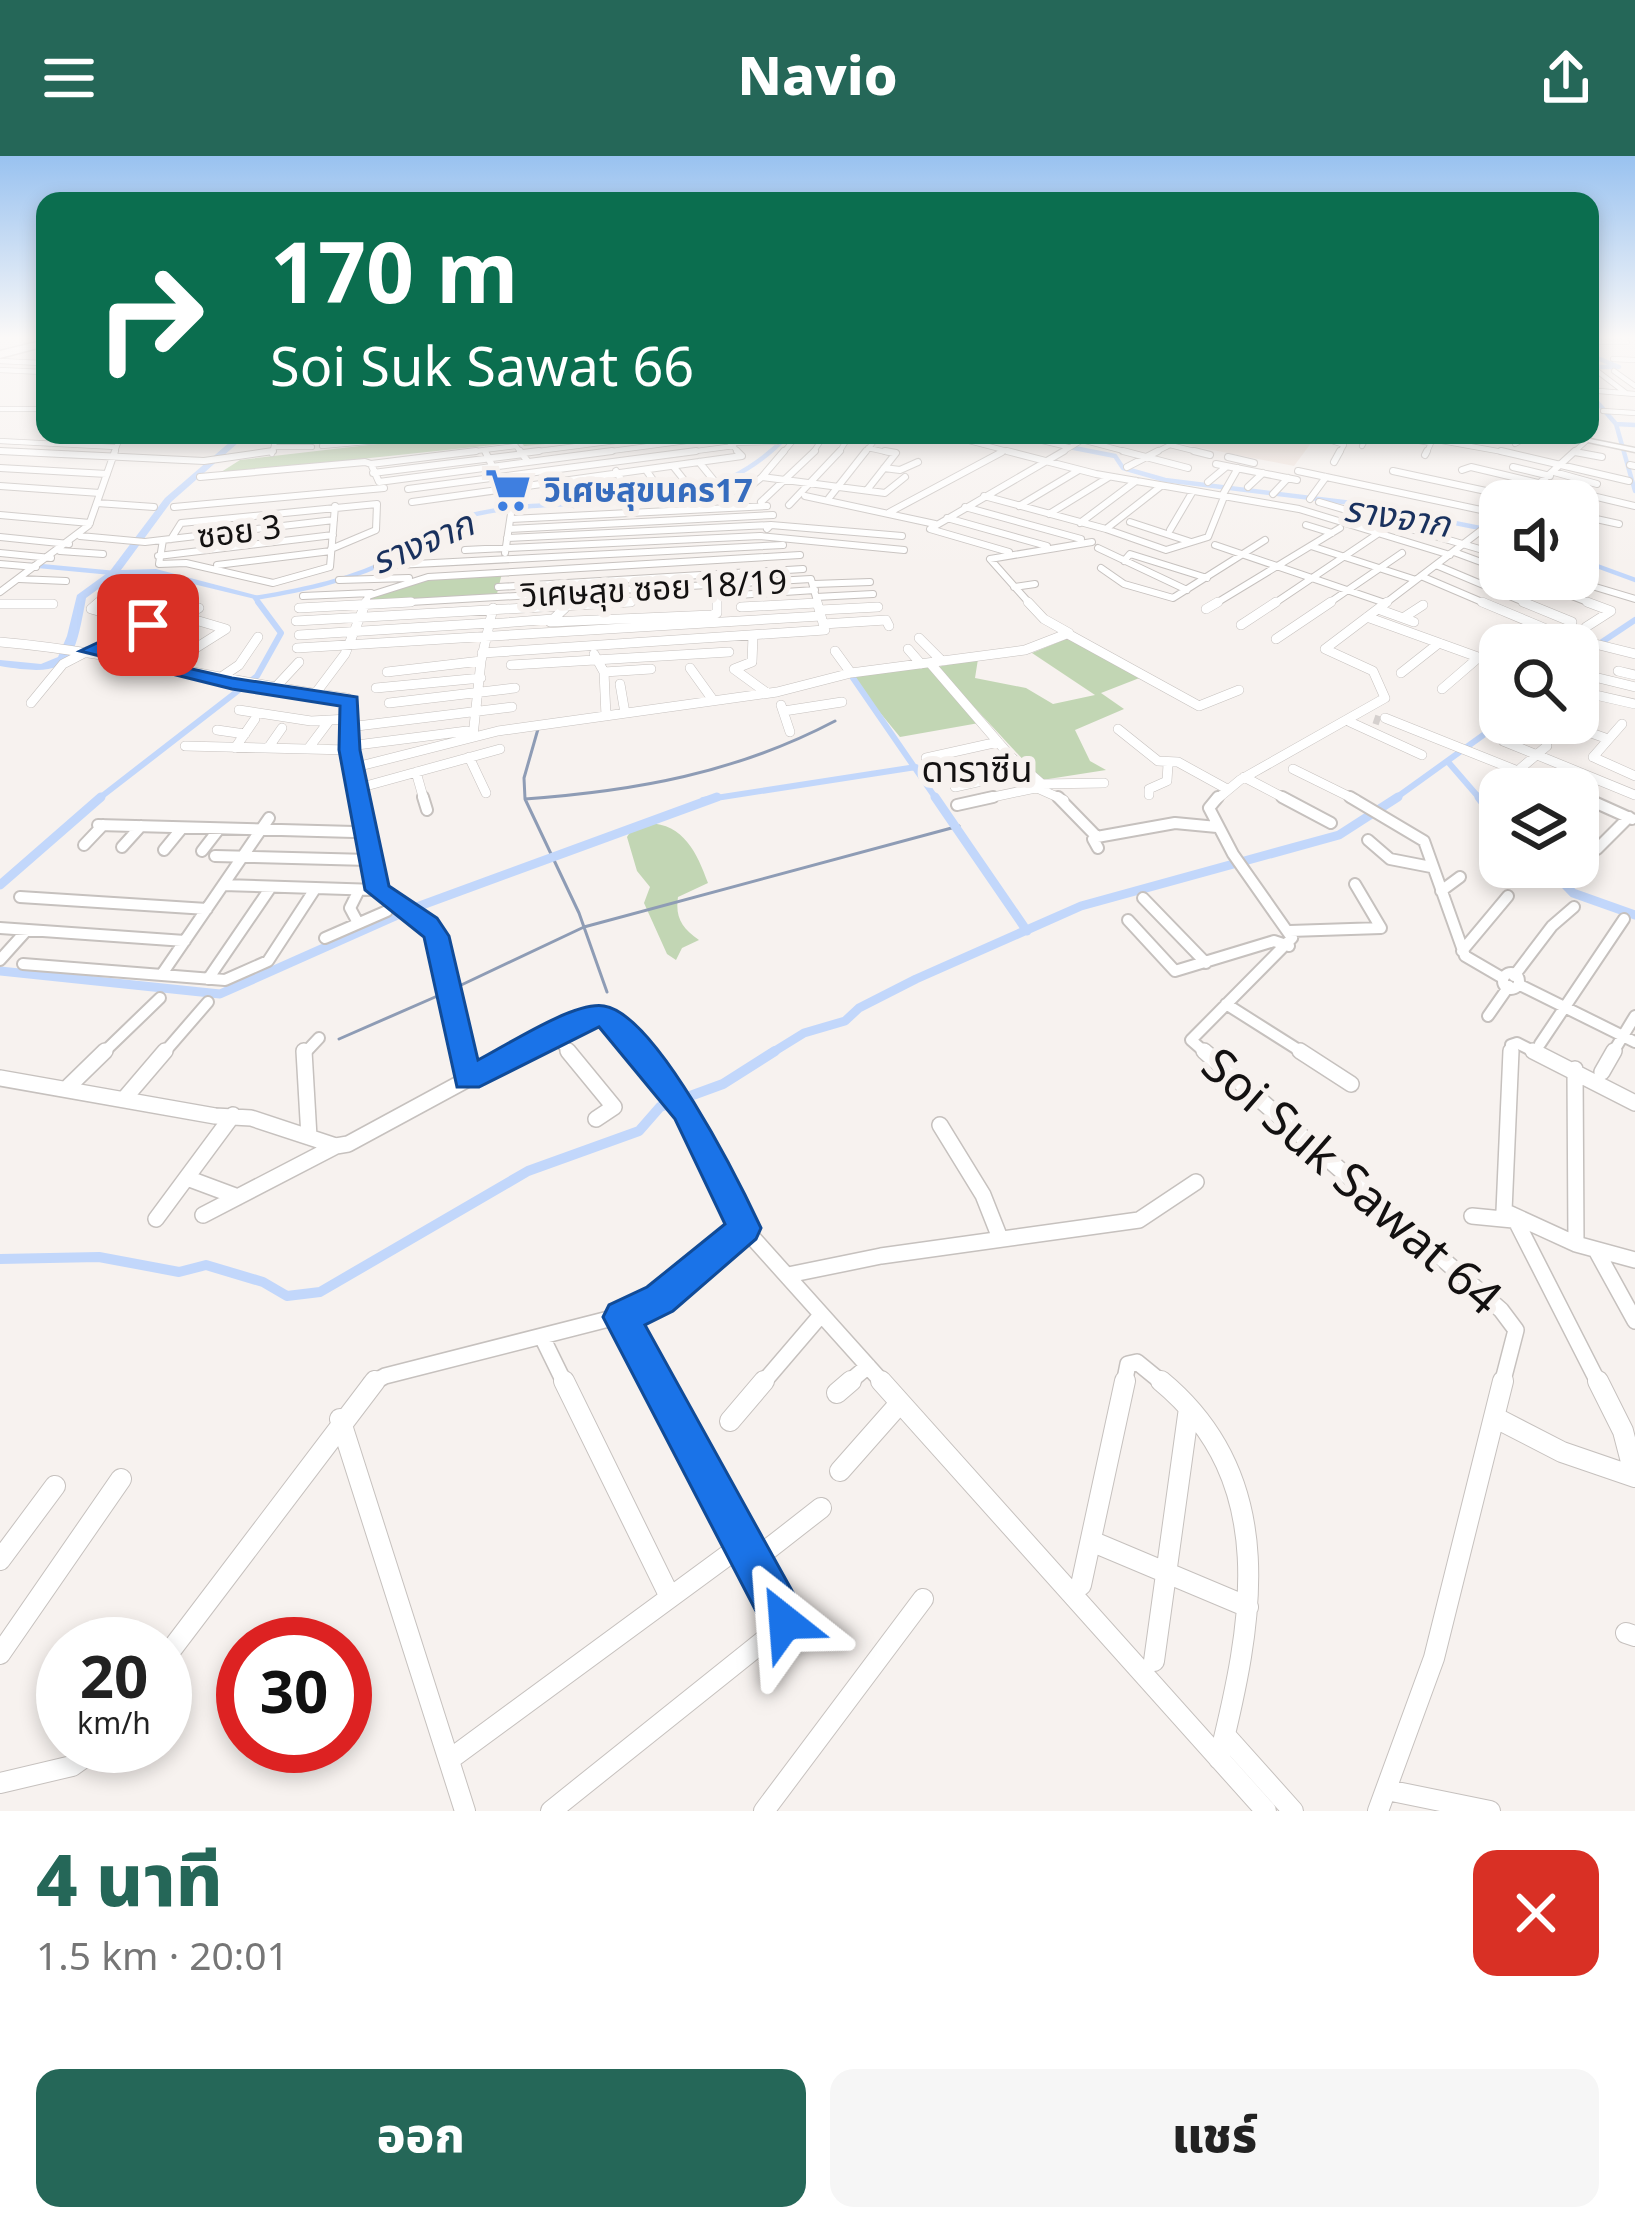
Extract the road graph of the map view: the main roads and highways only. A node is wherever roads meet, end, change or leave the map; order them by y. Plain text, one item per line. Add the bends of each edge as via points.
1 (1599, 441) edge
2 (1632, 450) edge

1 - 2 main road

